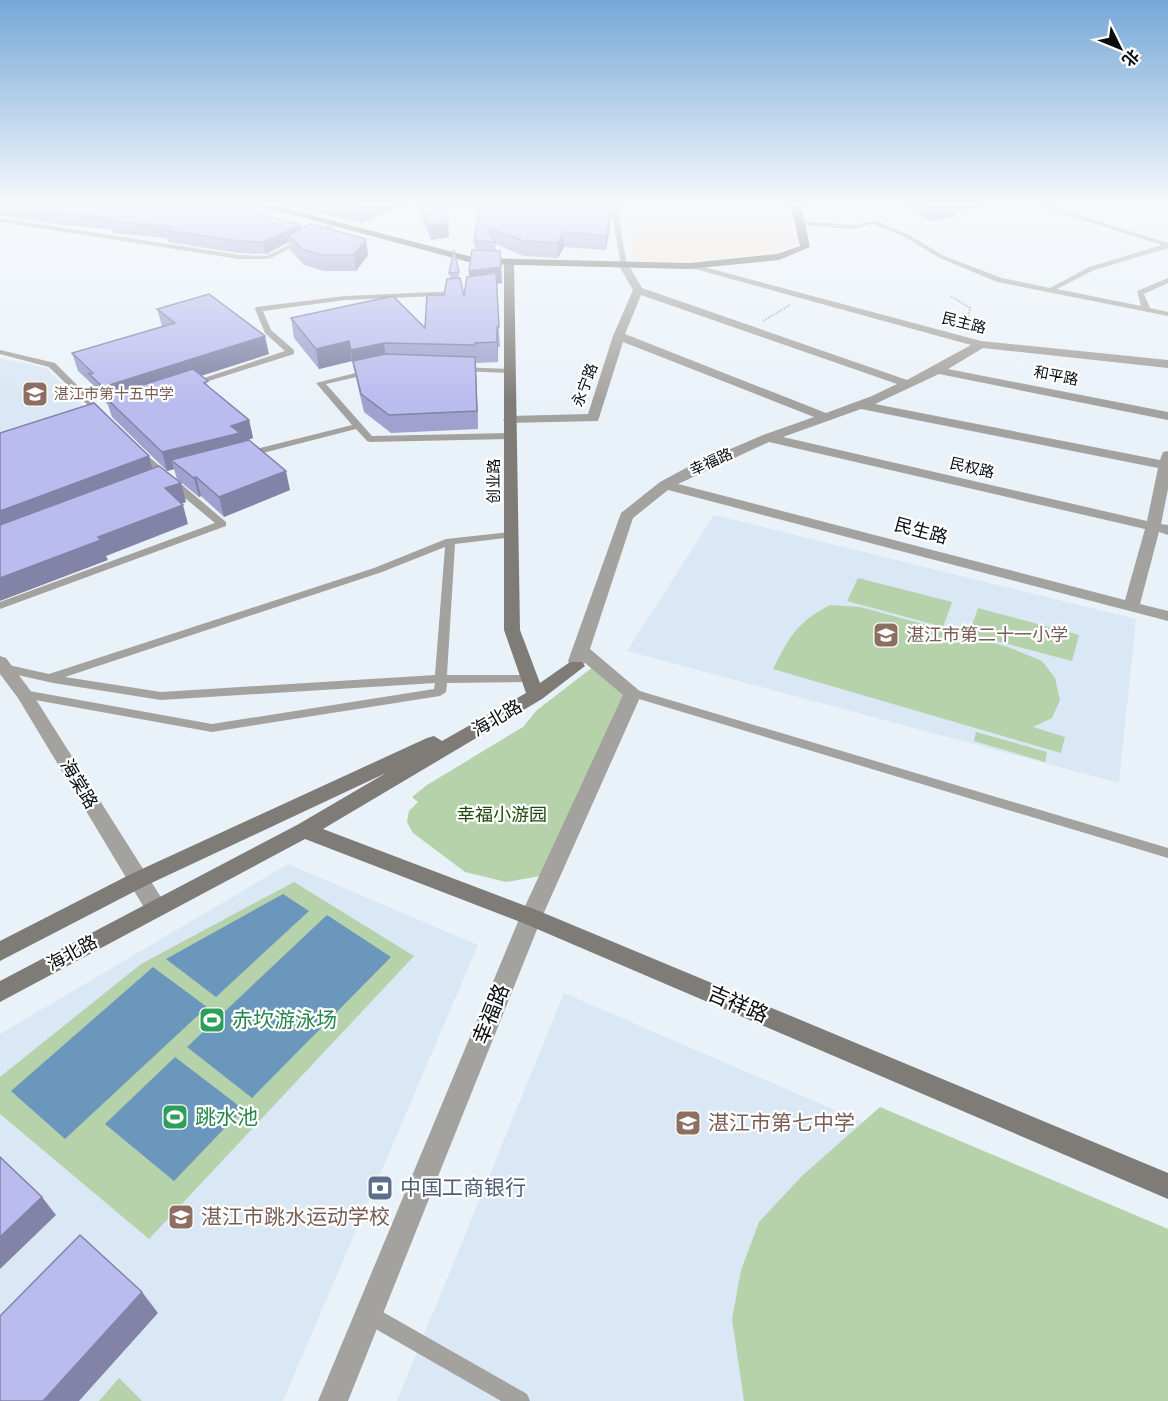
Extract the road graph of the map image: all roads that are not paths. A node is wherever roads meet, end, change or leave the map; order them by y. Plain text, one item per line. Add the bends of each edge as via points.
1 (507, 271) edge
2 (627, 271) edge
3 (709, 271) edge
4 (977, 271) edge
5 (1084, 271) edge
6 (1168, 280) edge
7 (638, 290) junction
8 (1050, 291) junction
9 (470, 292) edge
10 (1147, 311) junction
11 (1168, 314) edge
12 (619, 336) junction
13 (981, 344) junction
14 (0, 352) edge
15 (1168, 364) edge
16 (376, 369) edge
17 (454, 369) edge
18 (937, 370) junction
19 (510, 371) junction
20 (908, 384) junction
21 (179, 388) edge
22 (859, 405) junction
23 (112, 410) edge
24 (100, 413) junction
25 (1168, 416) edge
26 (825, 417) junction
27 (510, 420) junction
28 (108, 421) edge
29 (358, 426) junction
30 (510, 436) junction
31 (768, 438) junction
32 (133, 445) edge
33 (237, 456) edge
34 (1167, 461) edge
35 (664, 485) junction
36 (1160, 528) edge
37 (511, 535) junction
38 (450, 541) junction
39 (0, 606) edge
40 (1131, 606) junction
41 (1168, 616) edge
42 (578, 658) junction
43 (2, 665) edge
44 (49, 678) junction
45 (441, 679) junction
46 (533, 687) junction
47 (633, 693) junction
48 (24, 694) junction
49 (304, 830) junction
50 (1168, 853) edge
51 (138, 880) junction
52 (156, 908) junction
53 (531, 917) junction
54 (0, 952) edge
55 (0, 992) edge
56 (1168, 1186) edge
57 (368, 1313) junction
58 (333, 1401) edge
59 (520, 1401) edge

1 - 19 street, 创业路 via 504,287
2 - 7 street
3 - 13 street, 民主路
4 - 8 lane
5 - 8 lane
6 - 10 lane via 1140,293
7 - 12 street, 永宁路
7 - 20 street
8 - 10 lane
9 - 21 lane via 345,298 259,309 268,331 291,352
10 - 11 lane
12 - 26 street
12 - 27 street, 永宁路 via 593,418
13 - 15 street, 民主路
13 - 18 street, 幸福路
14 - 24 lane via 52,365
16 - 29 lane via 320,383
17 - 19 lane
18 - 20 street, 幸福路
18 - 25 street, 和平路
19 - 27 street, 创业路
20 - 22 street, 幸福路
22 - 26 street, 幸福路
22 - 34 street
23 - 24 lane
24 - 28 lane
26 - 31 street, 幸福路
27 - 30 street, 创业路
29 - 30 lane via 370,439
29 - 33 lane
30 - 37 street, 创业路
31 - 35 street, 幸福路
31 - 36 street, 民权路
32 - 39 lane via 222,524
34 - 36 street
35 - 40 street, 民生路
35 - 42 street, 幸福路 via 626,516
36 - 40 street
37 - 38 lane
37 - 46 street, 创业路 via 512,630
38 - 44 lane via 378,570
38 - 45 lane
40 - 41 street, 民生路
42 - 46 street
42 - 47 street
43 - 44 lane
43 - 48 street, 海棠路
44 - 45 lane via 161,696
45 - 46 lane
45 - 48 lane via 440,692 212,728
46 - 49 street, 海北路
46 - 51 street, 海北路
47 - 50 lane
47 - 53 street, 幸福路
48 - 51 street, 海棠路
49 - 52 street, 海北路
49 - 53 street, 吉祥路
51 - 52 street, 海棠路
51 - 54 street, 海北路
52 - 55 street, 海北路
53 - 56 street, 吉祥路
53 - 57 street, 幸福路
57 - 58 street, 幸福路
57 - 59 lane

